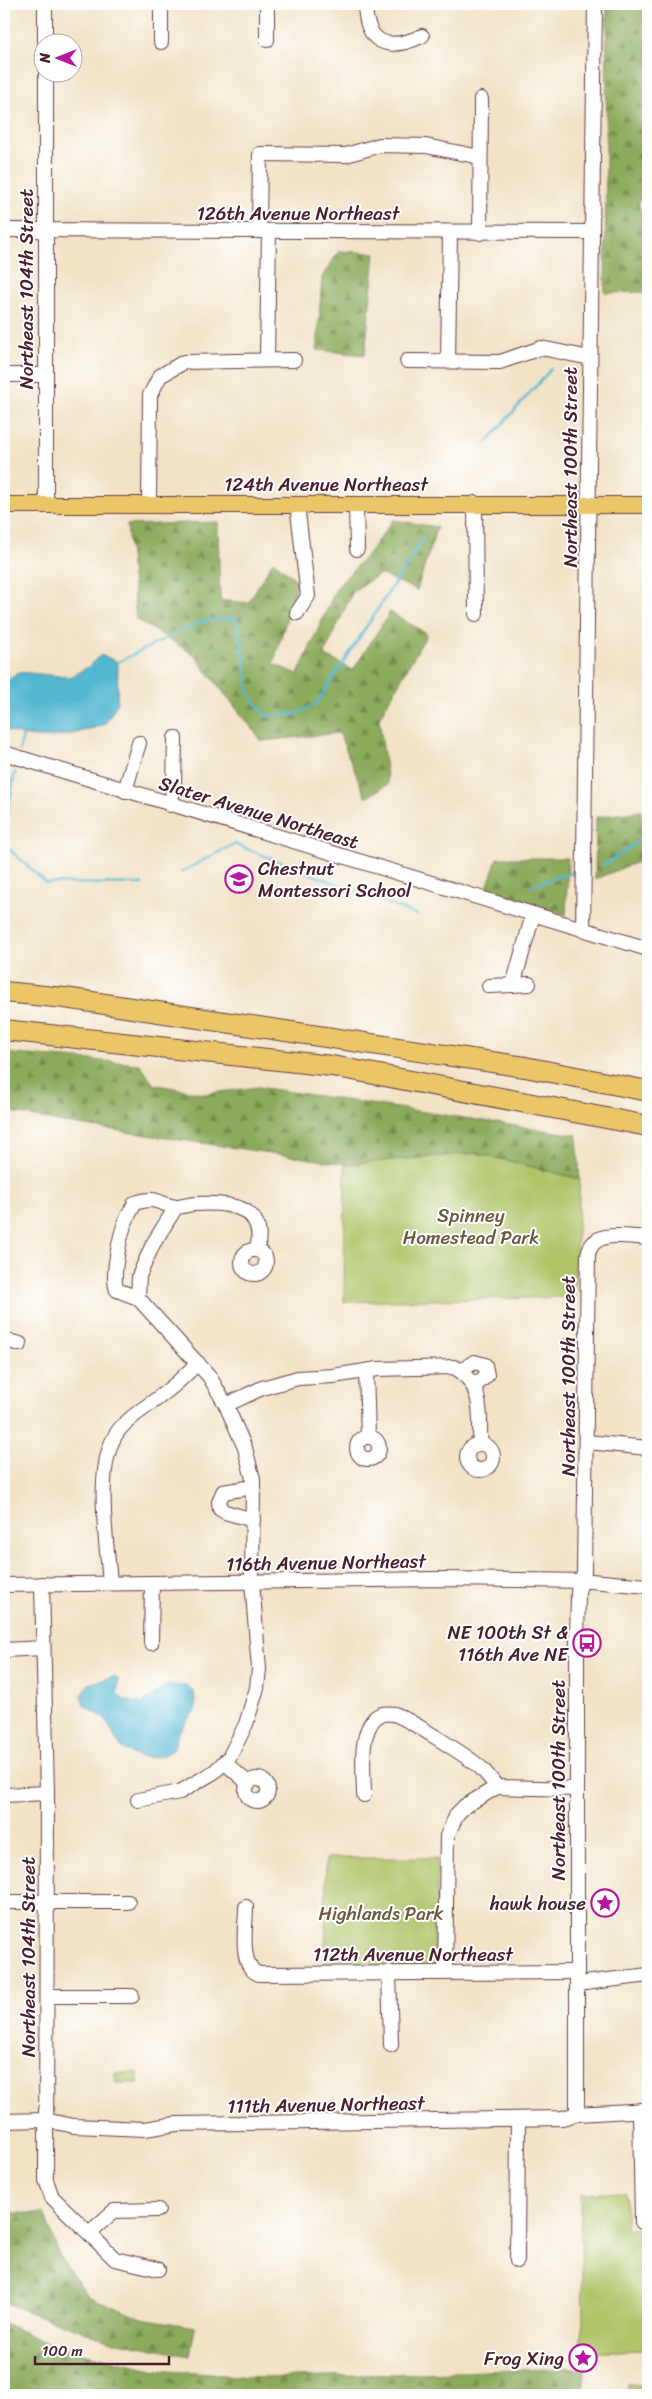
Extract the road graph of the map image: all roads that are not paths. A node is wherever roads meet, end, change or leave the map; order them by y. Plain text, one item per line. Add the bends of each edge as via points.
1 (45, 4) edge
2 (161, 4) edge
3 (268, 4) edge
4 (365, 4) edge
5 (595, 4) edge
6 (46, 32) edge
7 (422, 36) dead end
8 (267, 40) dead end
9 (161, 42) dead end
10 (46, 82) edge
11 (482, 99) dead end
12 (480, 157) junction
13 (4, 230) edge
14 (45, 230) junction
15 (264, 231) junction
16 (592, 232) junction
17 (450, 233) junction
18 (480, 233) junction
19 (590, 358) junction
20 (267, 360) junction
21 (294, 360) dead end
22 (407, 360) dead end
23 (448, 360) junction
24 (4, 375) edge
25 (44, 375) junction
26 (475, 503) junction
27 (589, 503) junction
28 (149, 504) junction
29 (297, 504) junction
30 (356, 504) junction
31 (4, 505) edge
32 (46, 505) junction
33 (648, 505) edge
34 (357, 550) dead end
35 (297, 614) dead end
36 (476, 614) dead end
37 (175, 738) dead end
38 (139, 743) dead end
39 (4, 753) edge
40 (125, 792) junction
41 (170, 805) junction
42 (533, 915) junction
43 (583, 930) junction
44 (648, 949) edge
45 (529, 984) dead end
46 (513, 985) junction
47 (489, 986) dead end
48 (4, 992) edge
49 (4, 1030) edge
50 (648, 1091) edge
51 (648, 1126) edge
52 (176, 1207) junction
53 (648, 1238) edge
54 (257, 1250) dead end
55 (138, 1298) junction
56 (4, 1340) edge
57 (20, 1344) dead end
58 (198, 1362) junction
59 (366, 1370) junction
60 (468, 1379) junction
61 (226, 1405) junction
62 (368, 1436) dead end
63 (586, 1442) junction
64 (480, 1444) dead end
65 (648, 1448) edge
66 (254, 1487) junction
67 (253, 1520) junction
68 (582, 1580) junction
69 (252, 1581) junction
70 (110, 1583) junction
71 (152, 1583) junction
72 (42, 1584) junction
73 (4, 1585) edge
74 (648, 1586) edge
75 (151, 1643) dead end
76 (43, 1648) junction
77 (4, 1650) edge
78 (224, 1762) junction
79 (248, 1783) dead end
80 (497, 1787) junction
81 (576, 1789) junction
82 (47, 1794) junction
83 (4, 1795) edge
84 (364, 1795) dead end
85 (138, 1800) dead end
86 (4, 1902) edge
87 (128, 1902) dead end
88 (47, 1903) junction
89 (246, 1907) dead end
90 (389, 1972) junction
91 (446, 1972) junction
92 (648, 1975) edge
93 (578, 1978) junction
94 (47, 1996) junction
95 (132, 1996) dead end
96 (391, 2045) dead end
97 (644, 2110) edge
98 (577, 2114) junction
99 (45, 2120) junction
100 (518, 2120) junction
101 (4, 2121) edge
102 (158, 2210) dead end
103 (642, 2222) dead end
104 (89, 2234) junction
105 (517, 2261) dead end
106 (158, 2269) dead end

1 - 6 street
2 - 9 street
3 - 8 street
4 - 7 street via 366,23 377,39 396,44
5 - 16 street, Northeast 100th Street
10 - 14 street, Northeast 104th Street
11 - 12 street
12 - 15 street via 426,146 380,145 346,155 260,154
12 - 18 street
13 - 14 street, 126th Avenue Northeast
14 - 15 street, 126th Avenue Northeast
14 - 25 street, Northeast 104th Street
15 - 17 street, 126th Avenue Northeast
15 - 20 street
16 - 18 street, 126th Avenue Northeast
16 - 19 street, Northeast 100th Street
17 - 18 street, 126th Avenue Northeast
17 - 23 street
19 - 23 street via 541,348 500,362
19 - 27 street, Northeast 100th Street
20 - 21 street
20 - 28 street via 184,362 160,376 150,395
22 - 23 street
24 - 25 street
25 - 32 street, Northeast 104th Street
26 - 27 main road, 124th Avenue Northeast
26 - 30 main road, 124th Avenue Northeast
26 - 36 street
27 - 33 main road, 124th Avenue Northeast
27 - 43 street, Northeast 100th Street
28 - 29 main road, 124th Avenue Northeast
28 - 32 main road, 124th Avenue Northeast
29 - 30 main road, 124th Avenue Northeast
29 - 35 street via 308,596
30 - 34 street
31 - 32 main road, 124th Avenue Northeast
37 - 41 street via 174,787
38 - 40 street
39 - 40 street, Slater Avenue Northeast
40 - 41 street, Slater Avenue Northeast
41 - 42 street, Slater Avenue Northeast
42 - 43 street, Slater Avenue Northeast
42 - 46 street
43 - 44 street, Slater Avenue Northeast
45 - 46 street
46 - 47 street
48 - 50 highway via 65,998 515,1065
49 - 51 highway via 332,1066
52 - 54 street via 207,1203 243,1208 258,1225 260,1239
52 - 55 street via 153,1244 139,1276
52 - 55 street via 158,1200 146,1200 136,1204 125,1222 114,1281 117,1290
53 - 63 street, Northeast 100th Street via 608,1236 596,1240 589,1247
55 - 58 street
56 - 57 street
58 - 61 street
58 - 70 street via 120,1429 111,1442 104,1480
59 - 60 street via 454,1367
59 - 61 street via 278,1382
59 - 62 street
60 - 60 street via 474,1362 485,1365 485,1378
60 - 64 street via 480,1404
61 - 66 street via 251,1462
63 - 65 street
63 - 68 street, Northeast 100th Street
66 - 67 street
66 - 67 street via 224,1492 219,1502 220,1509 225,1512
67 - 69 street
68 - 69 street, 116th Avenue Northeast
68 - 74 street, 116th Avenue Northeast
68 - 81 street, Northeast 100th Street via 578,1592
69 - 71 street, 116th Avenue Northeast
69 - 78 street via 259,1670 257,1688 238,1743
70 - 71 street, 116th Avenue Northeast
70 - 72 street, 116th Avenue Northeast
71 - 75 street
72 - 73 street, 116th Avenue Northeast
72 - 76 street, Northeast 104th Street
76 - 77 street
76 - 82 street, Northeast 104th Street
78 - 79 street
78 - 85 street via 214,1772 180,1792
80 - 81 street
80 - 84 street via 481,1768 416,1725 395,1714 384,1713 377,1716 368,1728
80 - 91 street via 461,1810 447,1836
81 - 93 street, Northeast 100th Street
82 - 83 street
82 - 88 street, Northeast 104th Street
86 - 88 street
87 - 88 street
88 - 94 street, Northeast 104th Street
89 - 90 street, 112th Avenue Northeast via 246,1960 250,1969 259,1974
90 - 91 street, 112th Avenue Northeast
90 - 96 street
91 - 93 street, 112th Avenue Northeast
92 - 93 street, 112th Avenue Northeast
93 - 98 street, Northeast 100th Street
94 - 95 street
94 - 99 street, Northeast 104th Street
97 - 98 street, 111th Avenue Northeast
97 - 103 street
98 - 100 street, 111th Avenue Northeast
99 - 100 street, 111th Avenue Northeast via 82,2127 144,2129 176,2124
99 - 101 street, 111th Avenue Northeast
99 - 104 street, Northeast 104th Street via 48,2190
100 - 105 street
102 - 104 street via 114,2211
104 - 106 street, Northeast 104th Street via 115,2259

